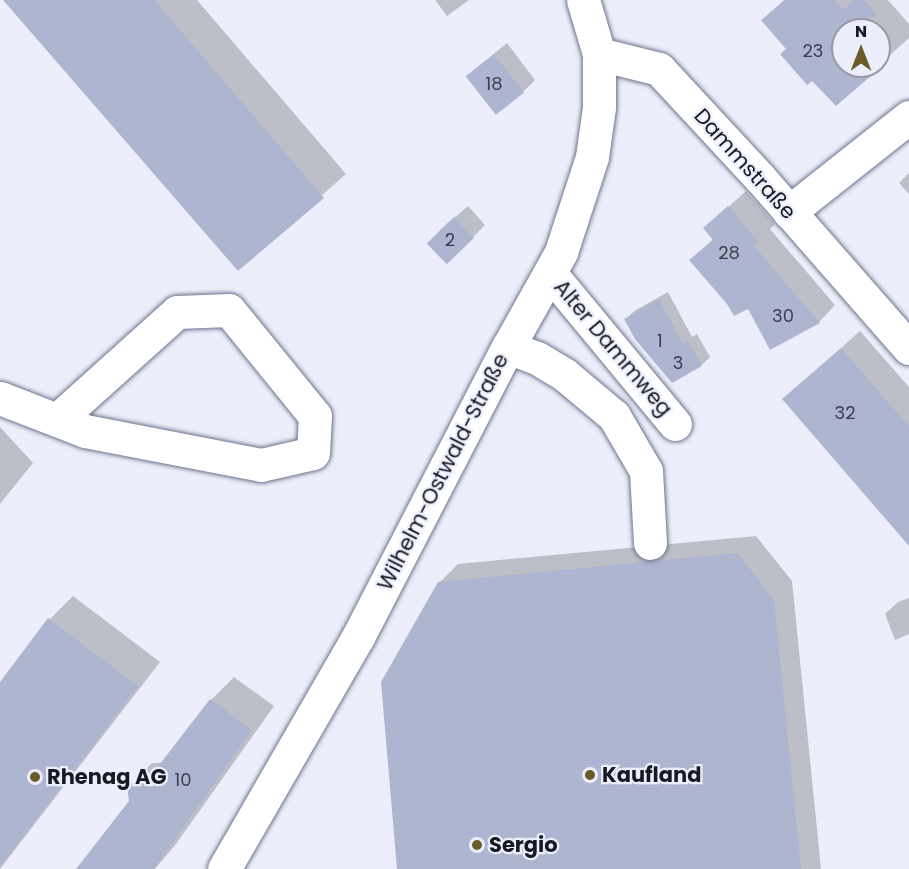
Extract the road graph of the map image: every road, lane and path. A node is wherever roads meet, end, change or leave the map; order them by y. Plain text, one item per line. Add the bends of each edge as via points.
1 (583, 0) edge
2 (598, 54) junction
3 (909, 117) edge
4 (789, 212) junction
5 (550, 273) junction
6 (508, 347) junction
7 (909, 348) edge
8 (0, 398) edge
9 (58, 419) junction
10 (675, 424) dead end
11 (650, 543) dead end
12 (224, 869) edge

1 - 2 street
2 - 4 street, Dammstraße via 659,69
2 - 5 street, Wilhelm-Ostwald-Straße via 599,107 592,158 561,252
3 - 4 street
4 - 7 street, Dammstraße
5 - 6 street, Wilhelm-Ostwald-Straße
5 - 10 street, Alter Dammweg
6 - 11 street via 565,375 614,416 646,471
6 - 12 street, Wilhelm-Ostwald-Straße via 358,638
8 - 9 street
9 - 9 street via 85,430 261,465 313,453 315,416 229,310 177,312

